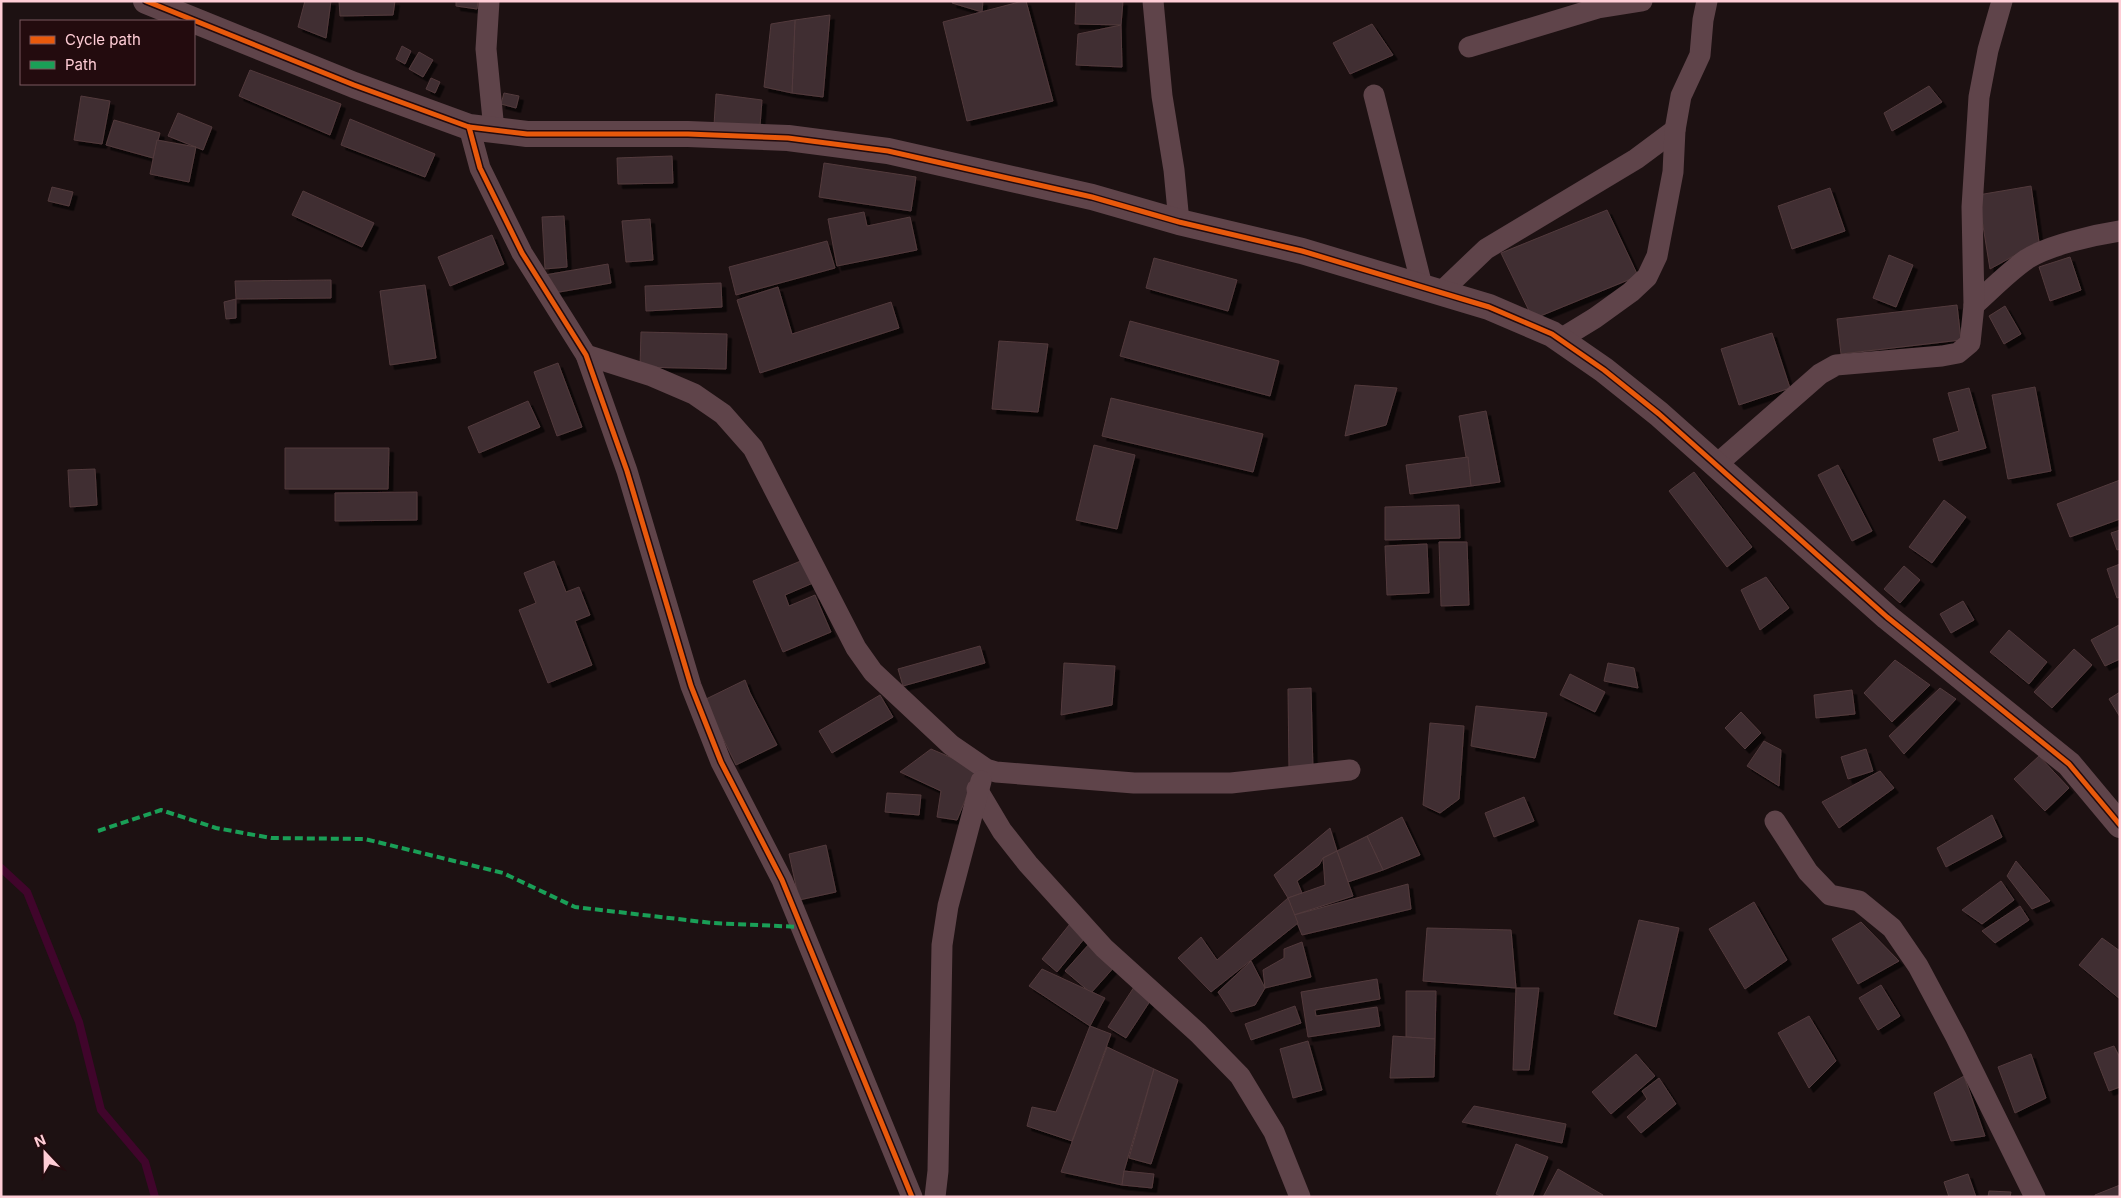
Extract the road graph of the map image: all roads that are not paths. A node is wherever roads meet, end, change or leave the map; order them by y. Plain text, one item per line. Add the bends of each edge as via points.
1 (146, 1) edge
2 (488, 1) edge
3 (1153, 1) edge
4 (1642, 1) edge
5 (1707, 1) edge
6 (2002, 1) edge
7 (193, 20) edge
8 (195, 21) edge
9 (1469, 47) dead end
10 (1374, 95) dead end
11 (482, 129) junction
12 (1675, 130) junction
13 (1179, 222) junction
14 (2120, 231) edge
15 (1432, 289) junction
16 (1974, 305) junction
17 (1559, 340) junction
18 (586, 355) junction
19 (1716, 465) junction
20 (986, 769) junction
21 (1350, 770) dead end
22 (977, 789) junction
23 (1775, 822) dead end
24 (2120, 825) edge
25 (912, 1197) edge
26 (935, 1197) edge
27 (1300, 1197) edge
28 (2035, 1197) edge

1 - 7 street
2 - 11 street
3 - 13 street
4 - 9 street via 1598,8
5 - 12 street via 1700,55 1681,96
6 - 16 street via 1979,97 1972,217
8 - 11 street via 354,85
10 - 15 street
11 - 13 street via 528,134 788,138 879,150 1092,197
11 - 18 street via 480,168 522,253
12 - 15 street via 1636,159 1486,249
12 - 17 street via 1673,172 1665,218 1657,256 1647,276 1631,292
13 - 15 street via 1302,251
14 - 16 street via 2047,250 2028,259
15 - 17 street via 1489,307
16 - 19 street via 1970,343 1958,353 1836,365 1820,374
17 - 19 street via 1639,397
18 - 20 street via 652,376 694,394 723,414 752,448 856,648 873,672 951,745
18 - 25 street via 627,471 691,686 721,762 782,880
19 - 24 street via 1887,617 2069,764
20 - 21 street via 1134,783 1231,782
20 - 22 street
22 - 26 street via 948,906 942,945
22 - 27 street via 1002,831 1028,864 1104,948 1198,1033 1240,1076 1274,1132
23 - 28 street via 1808,872 1830,895 1859,901 1892,928 1918,966 1956,1037

